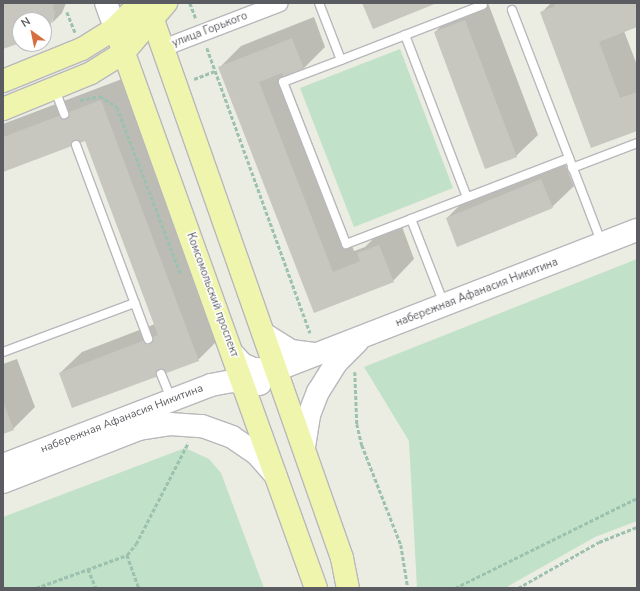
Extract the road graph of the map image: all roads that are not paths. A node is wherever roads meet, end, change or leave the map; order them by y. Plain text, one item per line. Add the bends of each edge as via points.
1 (106, 3) edge
2 (280, 3) edge
3 (319, 3) edge
4 (483, 5) dead end
5 (151, 7) edge
6 (512, 10) dead end
7 (115, 28) junction
8 (405, 35) junction
9 (163, 48) junction
10 (124, 52) junction
11 (341, 60) junction
12 (3, 81) edge
13 (55, 90) junction
14 (3, 110) edge
15 (64, 114) dead end
16 (637, 143) edge
17 (76, 145) dead end
18 (568, 158) junction
19 (572, 168) junction
20 (467, 197) junction
21 (410, 218) junction
22 (637, 230) edge
23 (602, 244) junction
24 (135, 303) junction
25 (444, 305) junction
26 (264, 334) junction
27 (148, 339) dead end
28 (361, 339) junction
29 (3, 352) edge
30 (317, 354) junction
31 (234, 355) junction
32 (276, 370) junction
33 (162, 374) dead end
34 (243, 382) junction
35 (284, 391) junction
36 (170, 399) junction
37 (304, 448) junction
38 (3, 465) edge
39 (277, 477) junction
40 (3, 482) edge
41 (316, 588) edge
42 (348, 588) edge

1 - 7 street, Комсомольский проспект
2 - 9 street, улица Горького
3 - 11 lane
4 - 8 lane
5 - 7 main road
5 - 9 main road
5 - 10 main road
6 - 18 lane
7 - 10 main road, Комсомольский проспект
7 - 12 main road via 82,49
8 - 11 lane
8 - 20 lane
9 - 26 main road
10 - 13 main road via 91,73
10 - 31 main road, Комсомольский проспект
11 - 21 lane via 283,82 346,244
13 - 14 main road
13 - 15 lane
16 - 19 lane
17 - 24 lane
18 - 19 lane
18 - 20 lane
19 - 23 lane
20 - 21 lane
21 - 25 lane
22 - 23 street, набережная Афанасия Никитина
23 - 25 street, набережная Афанасия Никитина
24 - 27 lane
24 - 29 lane
25 - 28 street, набережная Афанасия Никитина
26 - 30 street via 291,351
26 - 32 main road
28 - 30 street, набережная Афанасия Никитина
28 - 37 street via 339,360 320,388 309,415
30 - 32 street, набережная Афанасия Никитина
31 - 32 street via 242,364 253,369
31 - 34 main road, Комсомольский проспект
32 - 35 main road
33 - 36 lane
34 - 35 street, набережная Афанасия Никитина
34 - 36 street, набережная Афанасия Никитина via 215,384
34 - 39 main road, Комсомольский проспект
35 - 37 main road
36 - 38 street, набережная Афанасия Никитина
37 - 42 main road via 342,558
39 - 40 street, набережная Афанасия Никитина via 249,448 217,431 181,424 139,429
39 - 41 main road, Комсомольский проспект

